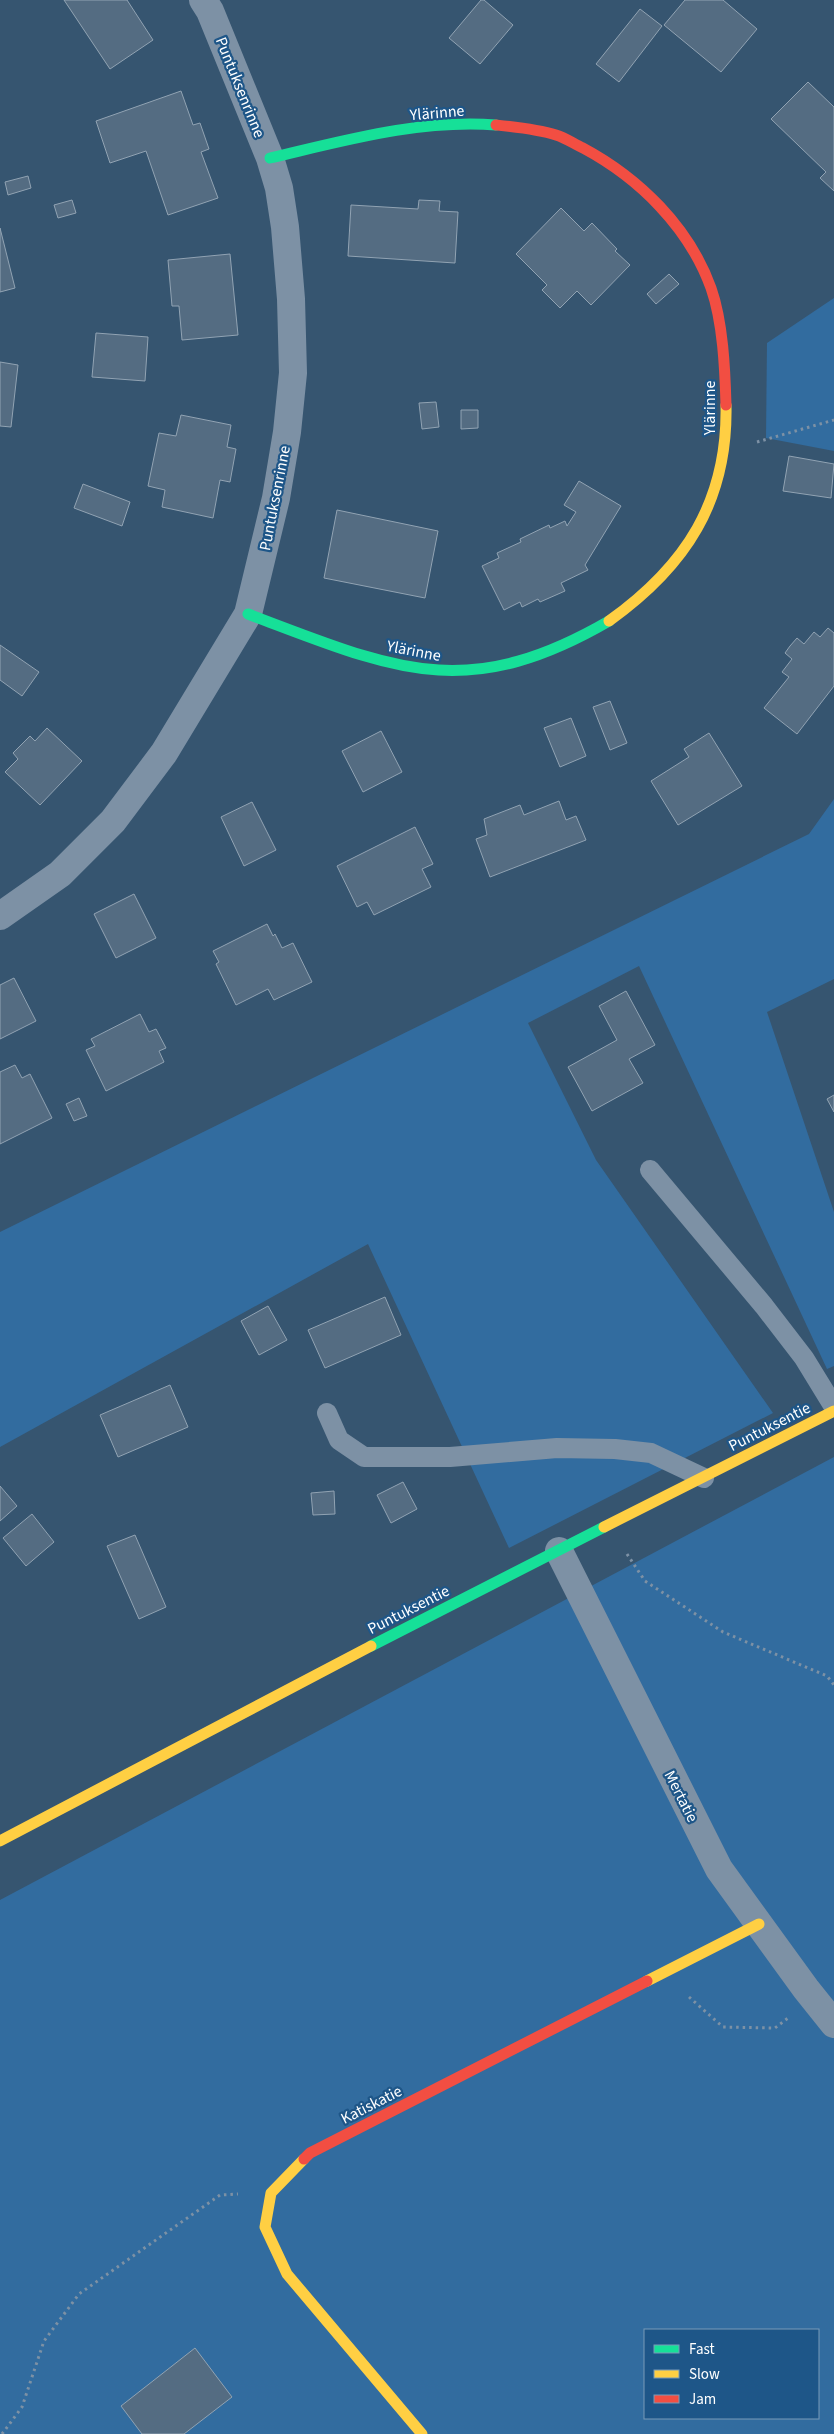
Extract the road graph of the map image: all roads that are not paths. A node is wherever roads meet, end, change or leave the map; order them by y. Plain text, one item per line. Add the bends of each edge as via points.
1 (203, 0) edge
2 (270, 158) junction
3 (248, 614) junction
4 (0, 916) edge
5 (650, 1170) dead end
6 (834, 1407) edge
7 (834, 1411) edge
8 (327, 1413) dead end
9 (704, 1478) junction
10 (559, 1551) junction
11 (0, 1841) edge
12 (759, 1924) junction
13 (834, 2024) edge
14 (422, 2434) edge

1 - 2 street, Puntuksenrinne
2 - 3 street, Puntuksenrinne via 285,227 293,373 276,498
2 - 3 street, Ylärinne via 378,134 448,125 499,125 556,134 604,157 647,192 683,234 711,287 725,361 727,436 713,497 680,557 642,598 591,634 530,660 485,671 452,672 393,664
3 - 4 street, Puntuksenrinne via 164,753 113,821 60,874
5 - 6 lane via 764,1306 804,1358
7 - 9 street, Puntuksentie
8 - 9 lane via 339,1440 364,1457 450,1458 557,1448 614,1449 651,1453
9 - 10 street, Puntuksentie
10 - 11 street, Puntuksentie
10 - 12 street, Mertatie via 719,1869
12 - 13 street, Mertatie
12 - 14 street, Katiskatie via 310,2154 271,2193 265,2227 287,2274

